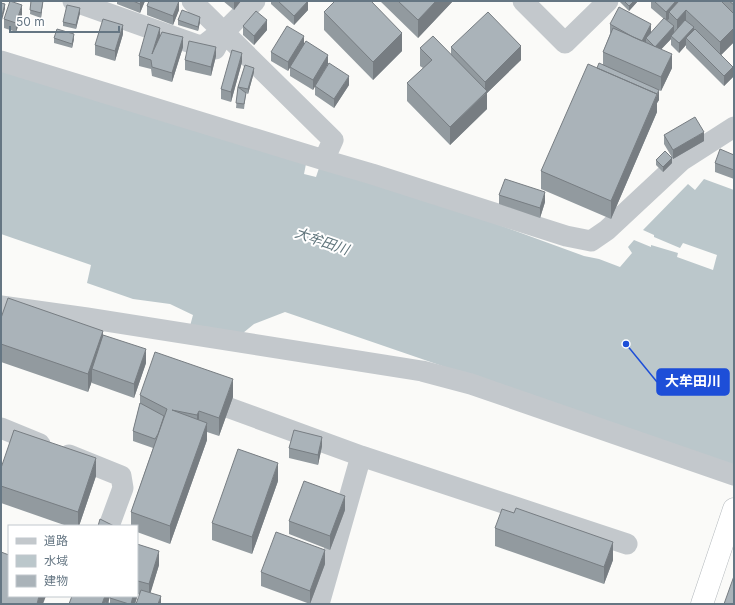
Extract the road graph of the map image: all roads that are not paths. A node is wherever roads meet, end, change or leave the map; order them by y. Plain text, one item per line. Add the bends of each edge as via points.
1 (73, 1) edge
2 (192, 1) edge
3 (255, 1) edge
4 (523, 1) edge
5 (608, 1) edge
6 (224, 32) junction
7 (1, 61) edge
8 (734, 127) edge
9 (324, 160) junction
10 (1, 306) edge
11 (87, 318) junction
12 (81, 339) edge
13 (181, 390) edge
14 (1, 428) edge
15 (361, 456) junction
16 (734, 475) edge
17 (734, 509) edge
18 (109, 525) edge
19 (627, 544) dead end
20 (319, 604) edge
21 (702, 604) edge

1 - 6 street via 197,45 204,45 213,38 215,49
2 - 6 street
3 - 6 street
4 - 5 street via 565,43
6 - 9 street via 332,140
7 - 9 street
8 - 9 street via 680,161 607,230 591,241 566,236
10 - 11 street
11 - 12 street
11 - 16 street via 422,371 471,384
13 - 15 street
14 - 18 street via 122,476 123,488
15 - 19 street
15 - 20 street
17 - 21 highway

